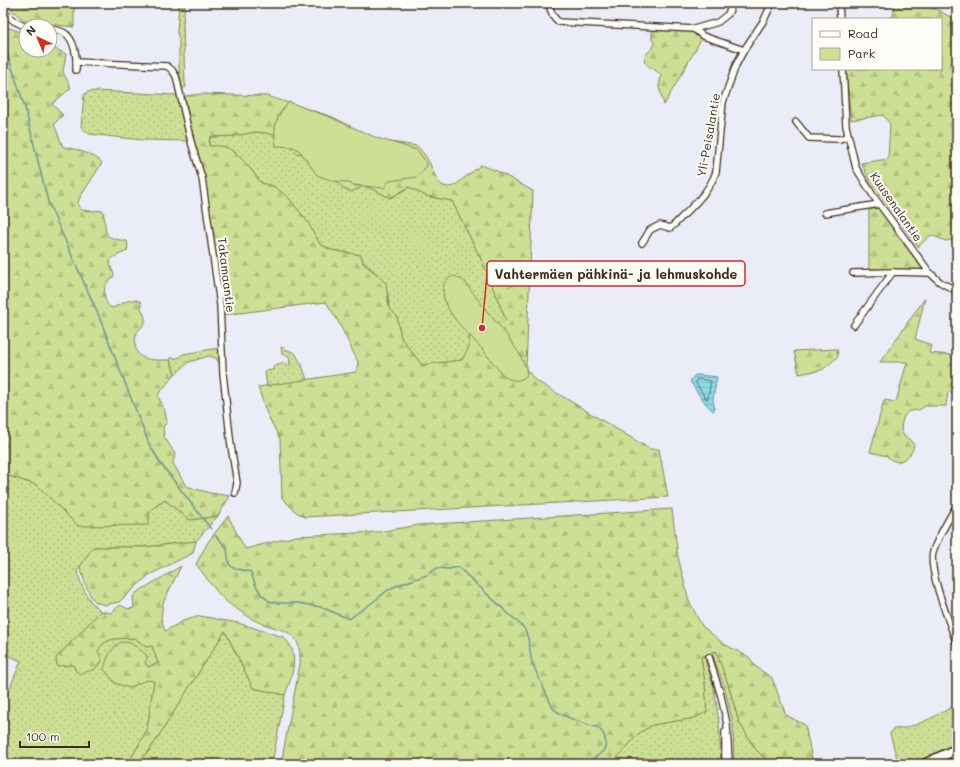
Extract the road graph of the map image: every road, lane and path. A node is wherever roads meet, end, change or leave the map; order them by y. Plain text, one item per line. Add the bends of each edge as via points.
1 (549, 3) edge
2 (733, 3) edge
3 (772, 3) edge
4 (839, 3) edge
5 (3, 12) edge
6 (840, 18) edge
7 (18, 24) edge
8 (694, 29) junction
9 (58, 30) edge
10 (744, 50) junction
11 (76, 62) junction
12 (76, 70) dead end
13 (843, 70) edge
14 (796, 122) dead end
15 (848, 136) junction
16 (880, 204) junction
17 (825, 213) dead end
18 (642, 243) dead end
19 (892, 272) junction
20 (853, 273) dead end
21 (930, 273) junction
22 (957, 292) edge
23 (854, 325) dead end
24 (235, 494) dead end
25 (957, 505) edge
26 (957, 644) edge
27 (709, 657) dead end
28 (725, 714) junction
29 (957, 749) edge
30 (957, 755) edge
31 (725, 764) edge
32 (730, 764) edge
33 (925, 764) edge
34 (941, 764) edge

1 - 8 street via 554,19 559,22
2 - 8 street via 728,14 718,22
3 - 10 street, Yli-Peisalantie
4 - 6 street
5 - 7 street
8 - 10 street via 703,36
9 - 11 street via 68,36
10 - 18 street, Yli-Peisalantie via 723,102 716,172 712,183 676,223 670,228 660,225 650,230
11 - 12 street
11 - 24 street, Takamaantie via 167,66 176,76 202,178 220,305 224,373 237,483
13 - 15 street, Kuusenalantie
14 - 15 street via 809,138 840,139
15 - 16 street, Kuusenalantie via 856,168
16 - 17 street
16 - 21 street, Kuusenalantie
19 - 20 street
19 - 21 street
19 - 23 street
21 - 22 street, Kuusenalantie
25 - 26 street via 933,552 932,564
27 - 28 street
28 - 31 street
28 - 32 street
29 - 33 highway
30 - 34 highway

